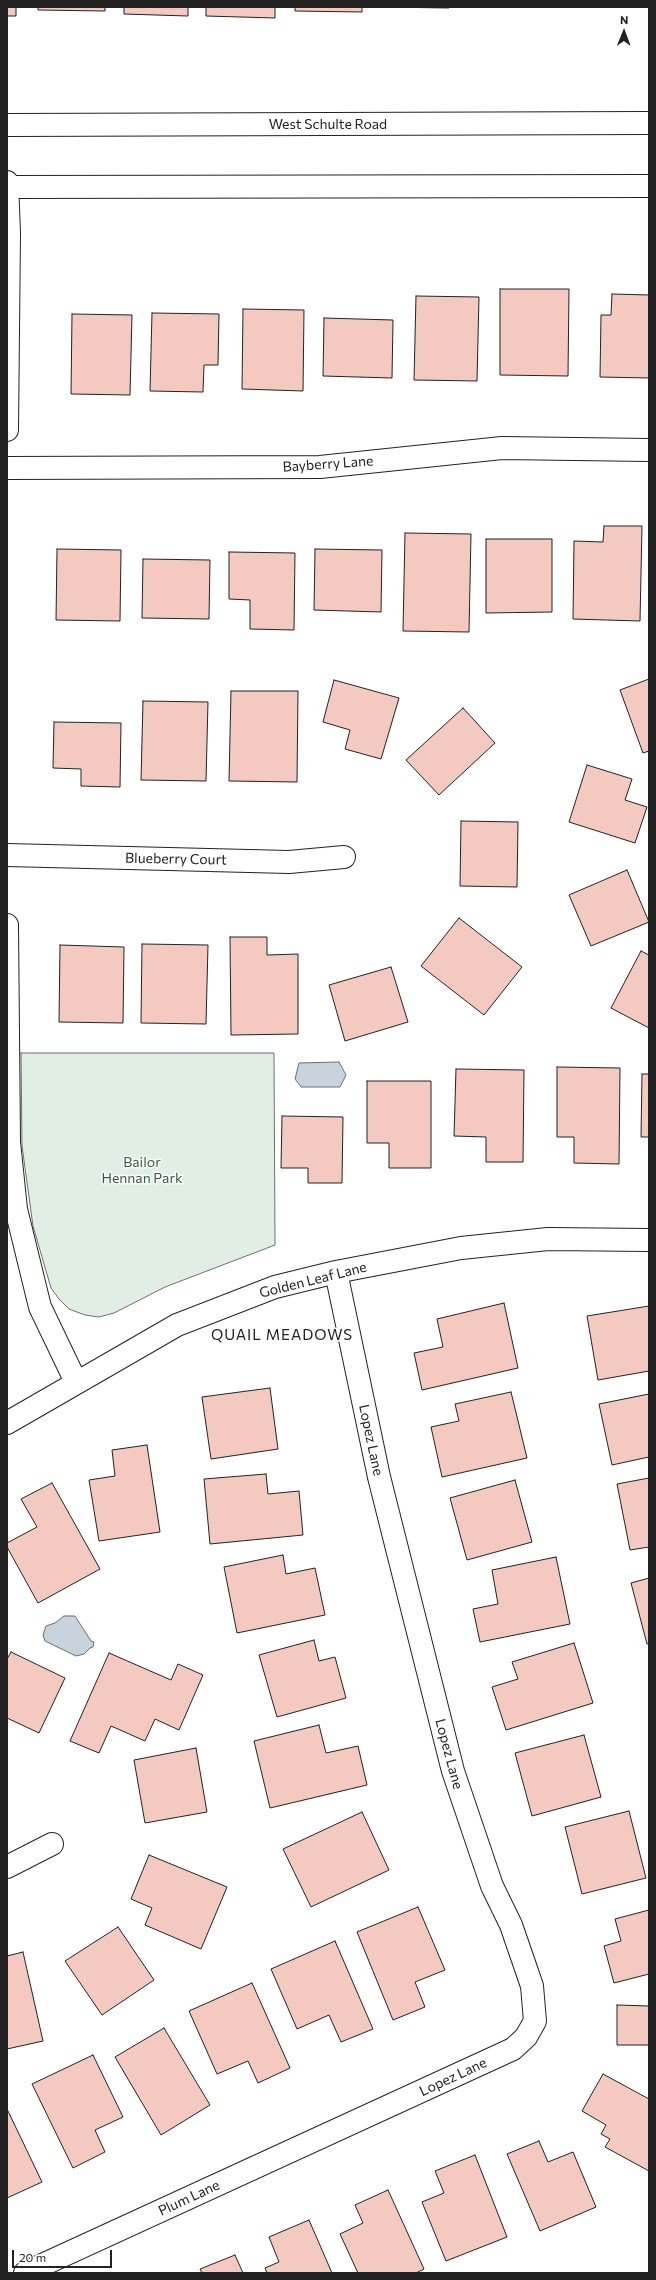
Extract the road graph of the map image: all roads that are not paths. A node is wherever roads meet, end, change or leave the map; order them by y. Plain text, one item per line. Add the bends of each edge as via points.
1 (649, 123) edge
2 (7, 125) edge
3 (7, 186) edge
4 (649, 186) edge
5 (7, 430) edge
6 (649, 450) edge
7 (7, 468) edge
8 (7, 855) edge
9 (344, 857) dead end
10 (7, 925) edge
11 (649, 1240) edge
12 (336, 1272) junction
13 (76, 1382) junction
14 (7, 1423) edge
15 (52, 1844) dead end
16 (7, 1867) edge
17 (352, 2123) joint
18 (25, 2273) edge

1 - 2 street, West Schulte Road
3 - 4 street
3 - 5 street
6 - 7 street, Bayberry Lane via 502,448 320,467
8 - 9 street, Blueberry Court via 289,862
10 - 13 street via 9,1142 16,1210 40,1307
11 - 12 street, Golden Leaf Lane via 548,1239 469,1248
12 - 13 street, Golden Leaf Lane via 276,1287 176,1325
12 - 17 street, Lopez Lane via 379,1477 453,1771 492,1886 511,1925 532,1986 535,2021 526,2037 513,2049
13 - 14 street, Golden Leaf Lane
15 - 16 street
17 - 18 street, Plum Lane

